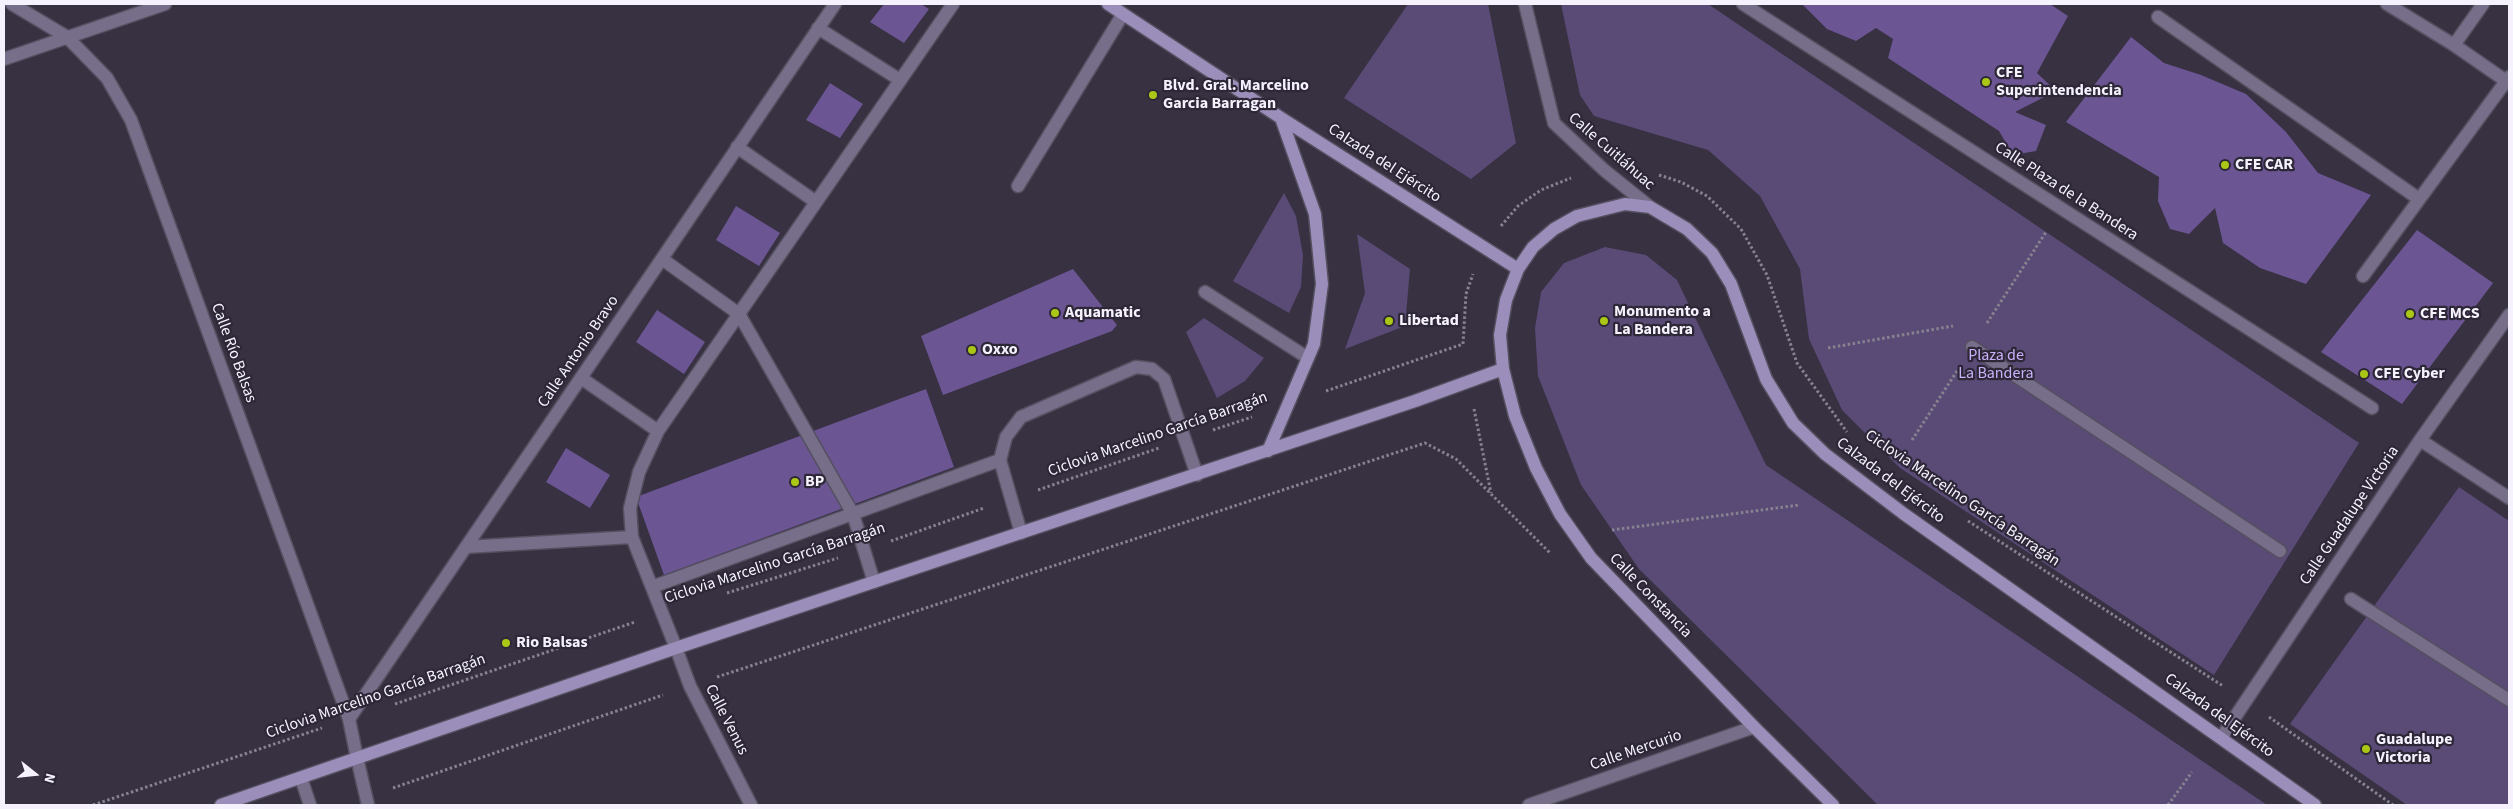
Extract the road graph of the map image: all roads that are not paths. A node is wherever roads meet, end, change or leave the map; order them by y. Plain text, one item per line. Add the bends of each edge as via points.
1 (12, 4) edge
2 (165, 4) edge
3 (835, 4) edge
4 (953, 4) edge
5 (1108, 4) edge
6 (1525, 4) edge
7 (1743, 4) edge
8 (2387, 4) edge
9 (2483, 4) edge
10 (1124, 14) junction
11 (2158, 17) dead end
12 (818, 28) junction
13 (67, 36) junction
14 (2454, 44) junction
15 (4, 59) edge
16 (900, 80) junction
17 (2508, 80) edge
18 (1281, 118) junction
19 (737, 147) junction
20 (1018, 186) dead end
21 (2419, 199) junction
22 (816, 202) junction
23 (1650, 207) junction
24 (662, 259) junction
25 (1518, 268) junction
26 (2363, 276) dead end
27 (1205, 292) dead end
28 (740, 314) junction
29 (2509, 315) edge
30 (1972, 347) dead end
31 (1308, 358) junction
32 (1503, 369) junction
33 (581, 378) junction
34 (2372, 408) dead end
35 (658, 431) junction
36 (2420, 440) junction
37 (1268, 451) junction
38 (1000, 460) junction
39 (1197, 475) junction
40 (2509, 498) edge
41 (853, 514) junction
42 (1021, 533) junction
43 (632, 537) junction
44 (466, 548) junction
45 (2280, 551) dead end
46 (874, 582) junction
47 (652, 586) junction
48 (2352, 599) dead end
49 (676, 648) junction
50 (2509, 700) edge
51 (349, 719) junction
52 (1754, 727) junction
53 (2221, 738) junction
54 (357, 758) junction
55 (301, 778) junction
56 (367, 801) edge
57 (222, 805) edge
58 (310, 805) edge
59 (751, 805) edge
60 (1529, 805) edge
61 (1833, 805) edge
62 (2315, 805) edge

1 - 13 street, Calle Río Balsas
2 - 13 street
3 - 12 street, Calle Antonio Bravo
4 - 16 street, Calle Venus
5 - 10 main road, Calzada del Ejército
6 - 23 street, Calle Cuitláhuac via 1554,123
7 - 34 street, Calle Plaza de la Bandera
8 - 14 street
9 - 14 street
10 - 18 main road, Calzada del Ejército
10 - 20 street
11 - 21 street
12 - 16 street
12 - 19 street, Calle Antonio Bravo
13 - 15 street
13 - 51 street, Calle Río Balsas via 107,78 131,120
14 - 17 street
16 - 22 street, Calle Venus
17 - 21 street
18 - 25 main road, Calzada del Ejército
18 - 31 main road via 1315,214 1322,284 1314,344
19 - 22 street
19 - 24 street, Calle Antonio Bravo
21 - 26 street
22 - 28 street, Calle Venus
23 - 25 main road, Calzada del Ejército via 1625,204 1577,216 1540,241
23 - 53 main road, Calzada del Ejército via 1686,229 1712,253 1731,284 1766,379 1792,423 1825,454 1904,514
24 - 28 street
24 - 33 street, Calle Antonio Bravo
25 - 32 main road, Calzada del Ejército via 1506,300 1500,335
27 - 31 street
28 - 35 street, Calle Venus
28 - 41 street
29 - 36 street, Calle Guadalupe Victoria
30 - 45 street
31 - 37 main road
32 - 37 main road
32 - 52 main road, Calle Constancia via 1515,416 1536,468 1577,539 1591,558
33 - 35 street
33 - 44 street, Calle Antonio Bravo
35 - 43 street, Calle Venus via 639,472 630,508
36 - 40 street
36 - 53 street, Calle Guadalupe Victoria
37 - 39 main road
38 - 39 street via 1006,437 1021,417 1136,368 1152,369 1164,379
38 - 41 street
38 - 42 street
39 - 42 main road
41 - 46 street
41 - 47 street
42 - 46 main road
43 - 44 street
43 - 47 street, Calle Venus
44 - 51 street, Calle Antonio Bravo
46 - 49 main road
47 - 49 street, Calle Venus
48 - 50 street
49 - 54 main road
49 - 59 street, Calle Venus via 690,686
51 - 54 street, Calle Río Balsas
52 - 60 street, Calle Mercurio
52 - 61 main road, Calle Constancia
53 - 62 main road, Calzada del Ejército
54 - 55 main road
54 - 56 street, Calle Río Balsas
55 - 57 main road
55 - 58 street

